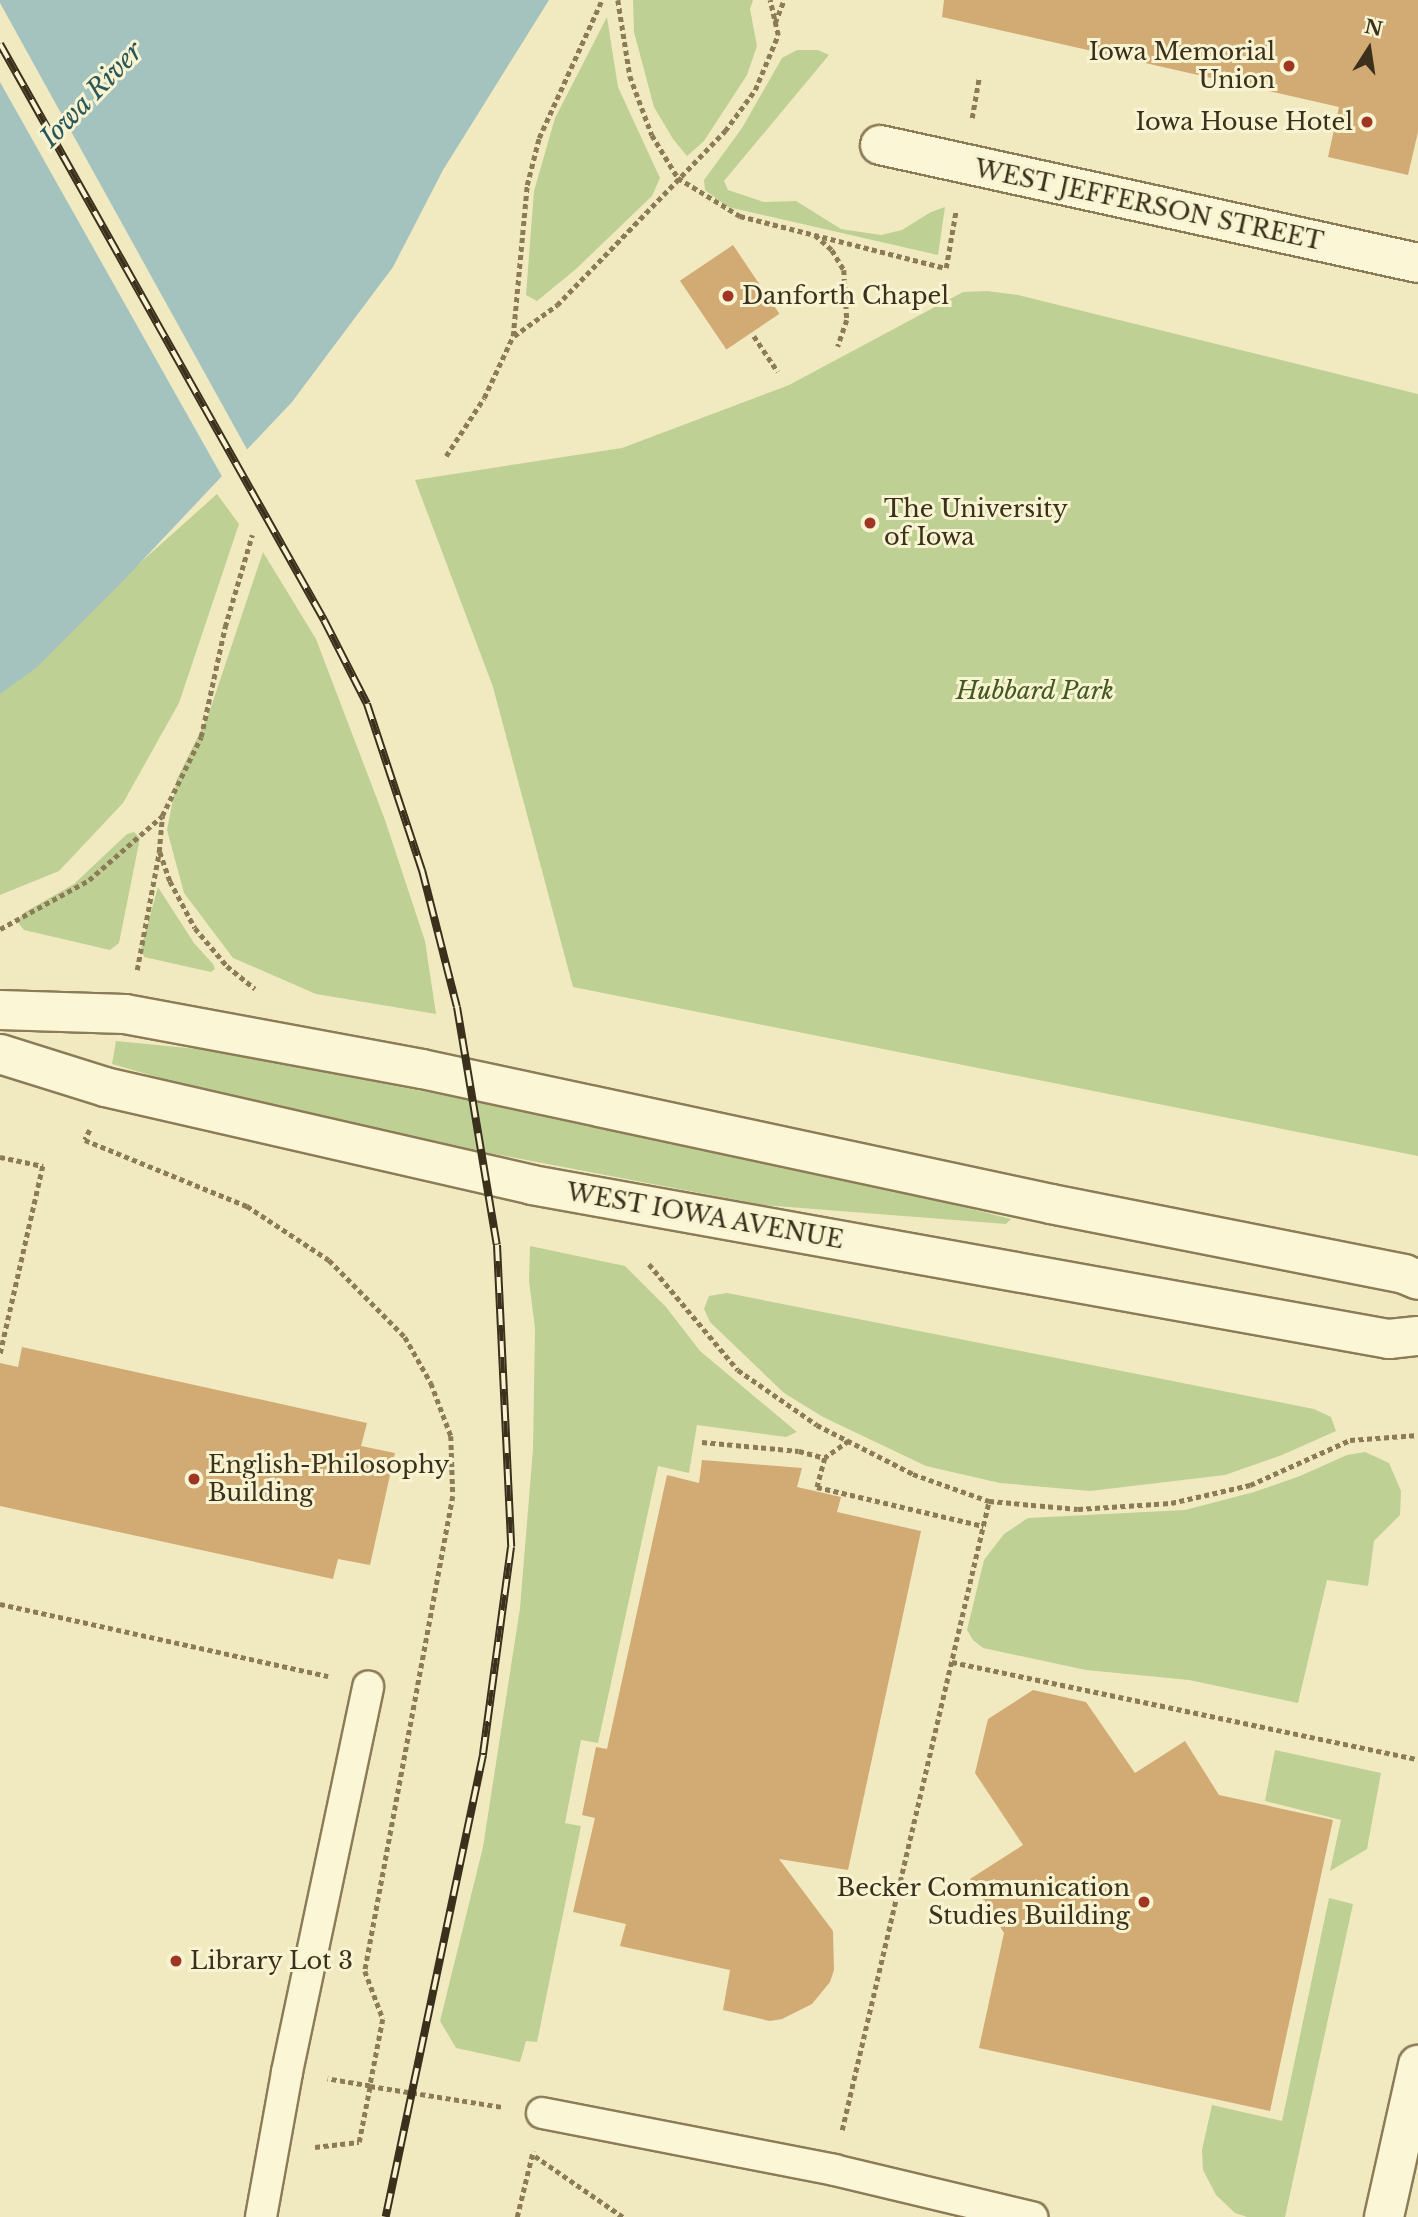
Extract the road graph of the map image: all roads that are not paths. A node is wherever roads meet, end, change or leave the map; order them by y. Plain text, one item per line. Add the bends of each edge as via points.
1 (880, 145) dead end
2 (1418, 263) edge
3 (0, 1010) edge
4 (0, 1054) edge
5 (1418, 1280) edge
6 (1418, 1336) edge
7 (368, 1686) road end
8 (1418, 2065) edge
9 (542, 2113) road end
10 (261, 2217) edge
11 (1032, 2217) edge
12 (1384, 2217) edge

1 - 2 street, WEST JEFFERSON STREET
3 - 5 street via 125,1014 410,1067
4 - 6 street, WEST IOWA AVENUE via 105,1087 532,1185 1376,1336
7 - 10 lane
8 - 12 street
9 - 11 lane via 834,2171

